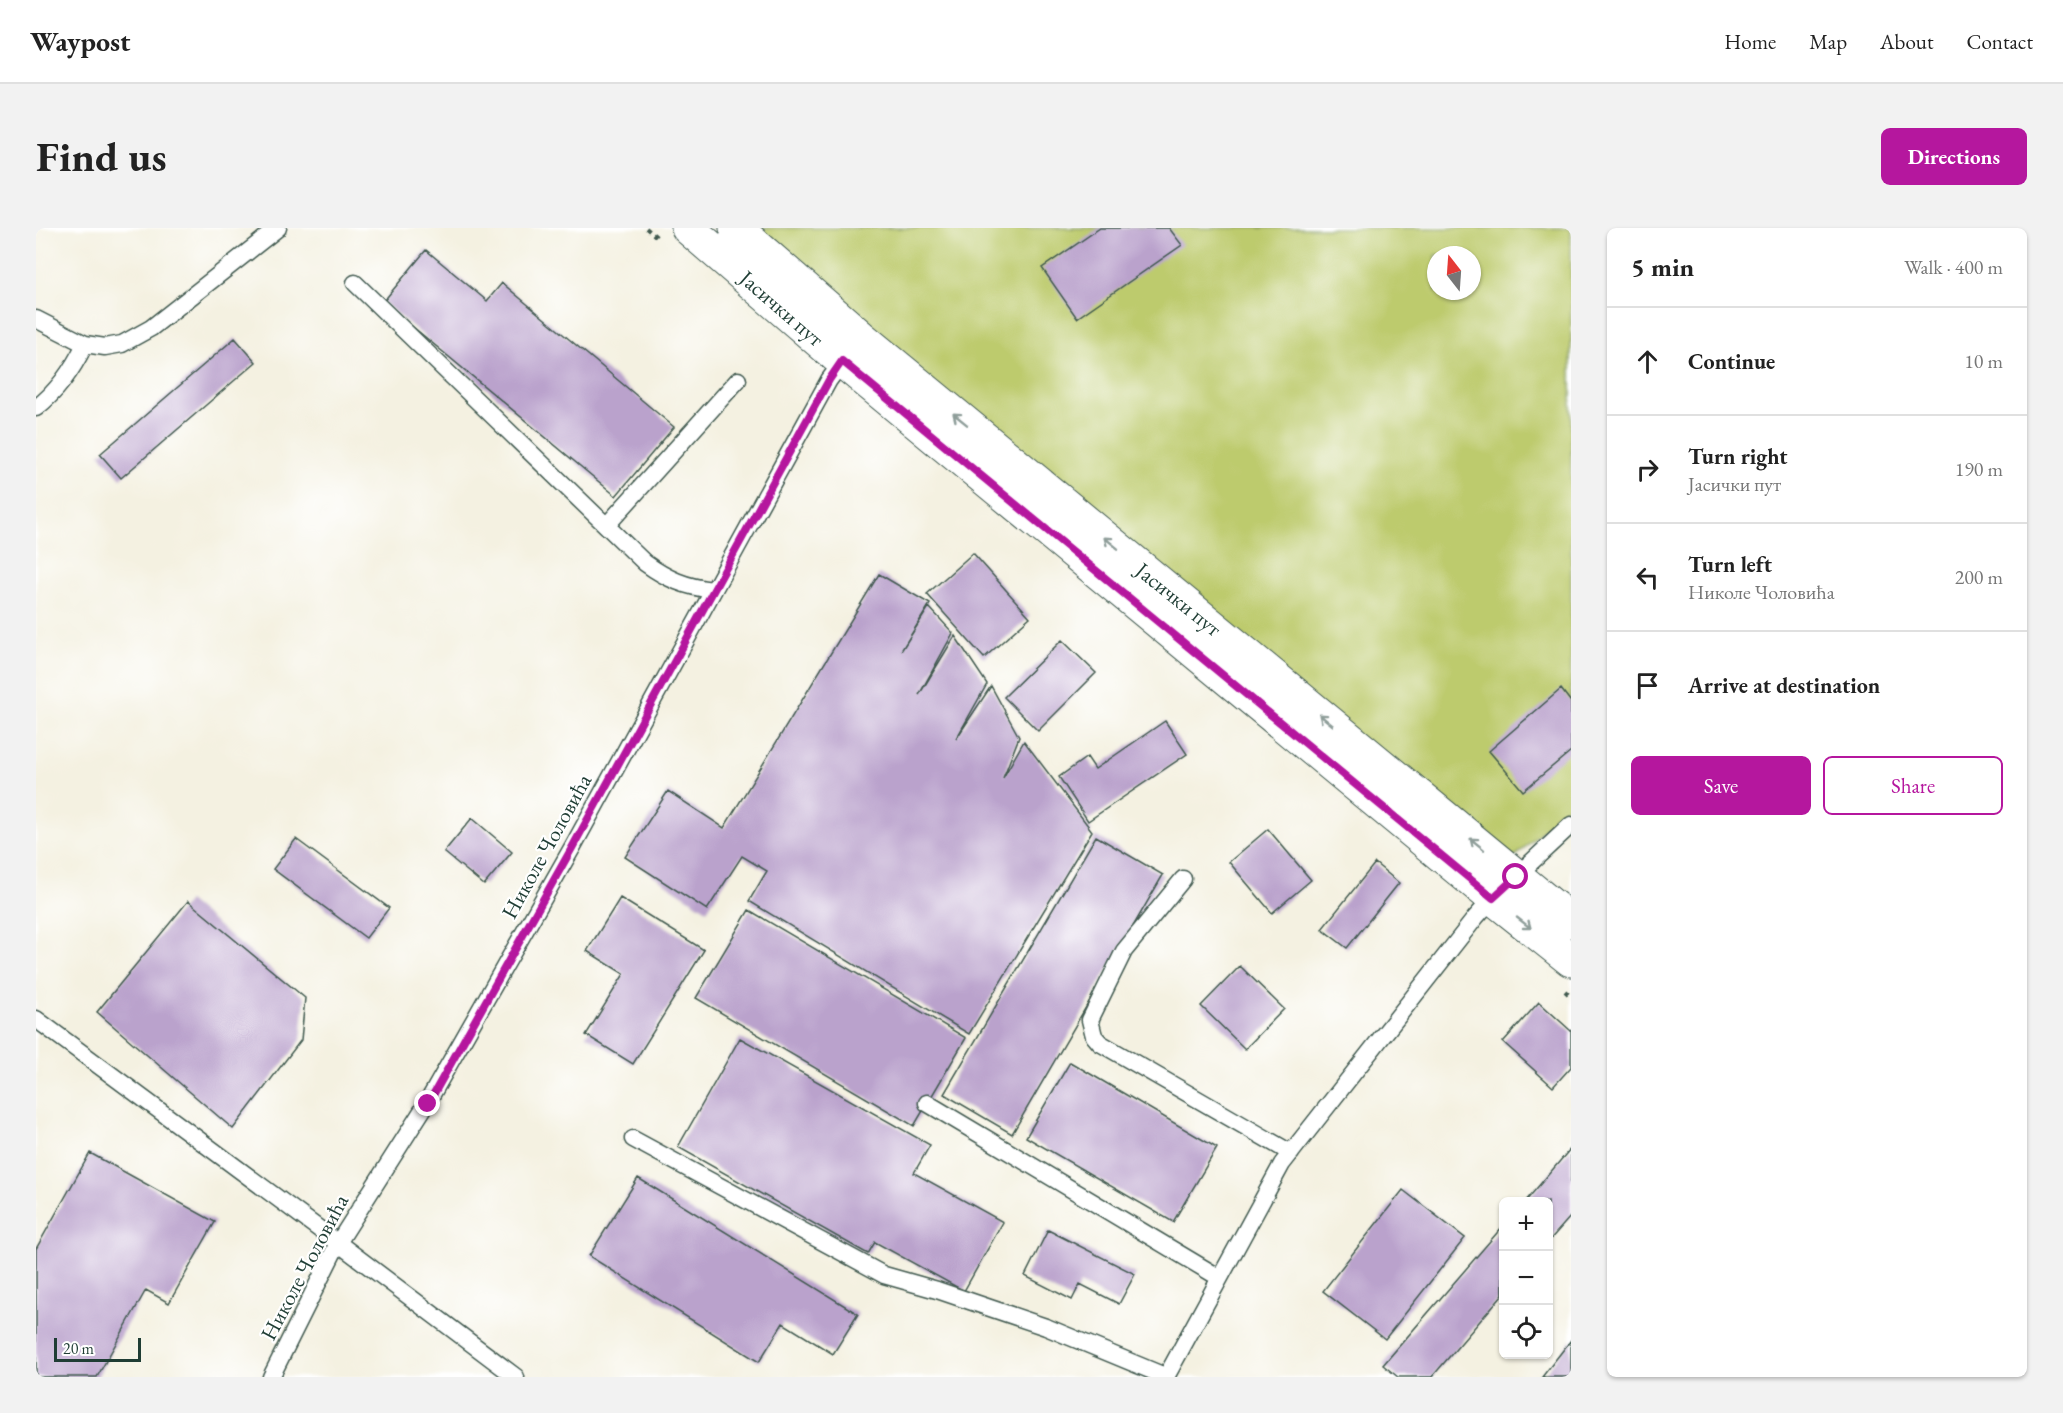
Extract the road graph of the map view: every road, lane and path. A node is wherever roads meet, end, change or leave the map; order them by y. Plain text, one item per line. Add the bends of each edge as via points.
1 (688, 228) edge
2 (736, 228) edge
3 (276, 229) edge
4 (355, 283) dead end
5 (36, 320) edge
6 (86, 344) junction
7 (852, 349) junction
8 (738, 380) dead end
9 (36, 408) edge
10 (607, 525) junction
11 (713, 590) junction
12 (1571, 825) edge
13 (1183, 879) dead end
14 (1505, 887) junction
15 (1571, 921) edge
16 (1571, 960) edge
17 (36, 1019) edge
18 (927, 1103) dead end
19 (633, 1139) dead end
20 (1291, 1153) junction
21 (338, 1243) junction
22 (1220, 1278) junction
23 (271, 1377) edge
24 (516, 1377) edge
25 (1166, 1377) edge

1 - 7 main road, Јасички пут
2 - 7 main road, Јасички пут
3 - 6 lane via 137,337 105,347
4 - 10 lane
5 - 6 lane
6 - 9 lane via 60,385
7 - 11 lane, Николе Чоловића via 824,389
7 - 14 main road, Јасички пут
8 - 10 lane
10 - 11 lane via 645,563 668,579
11 - 21 lane, Николе Чоловића via 428,1104
12 - 14 lane
13 - 20 lane via 1124,951 1090,1020 1091,1029 1100,1042
14 - 15 main road, Јасички пут
14 -> 16 main road, Јасички пут
14 - 20 lane via 1476,917
17 - 21 lane
18 - 22 lane
19 - 25 lane via 884,1275 1046,1327
20 - 22 lane
21 - 23 lane, Николе Чоловића
21 - 24 lane
22 - 25 lane

